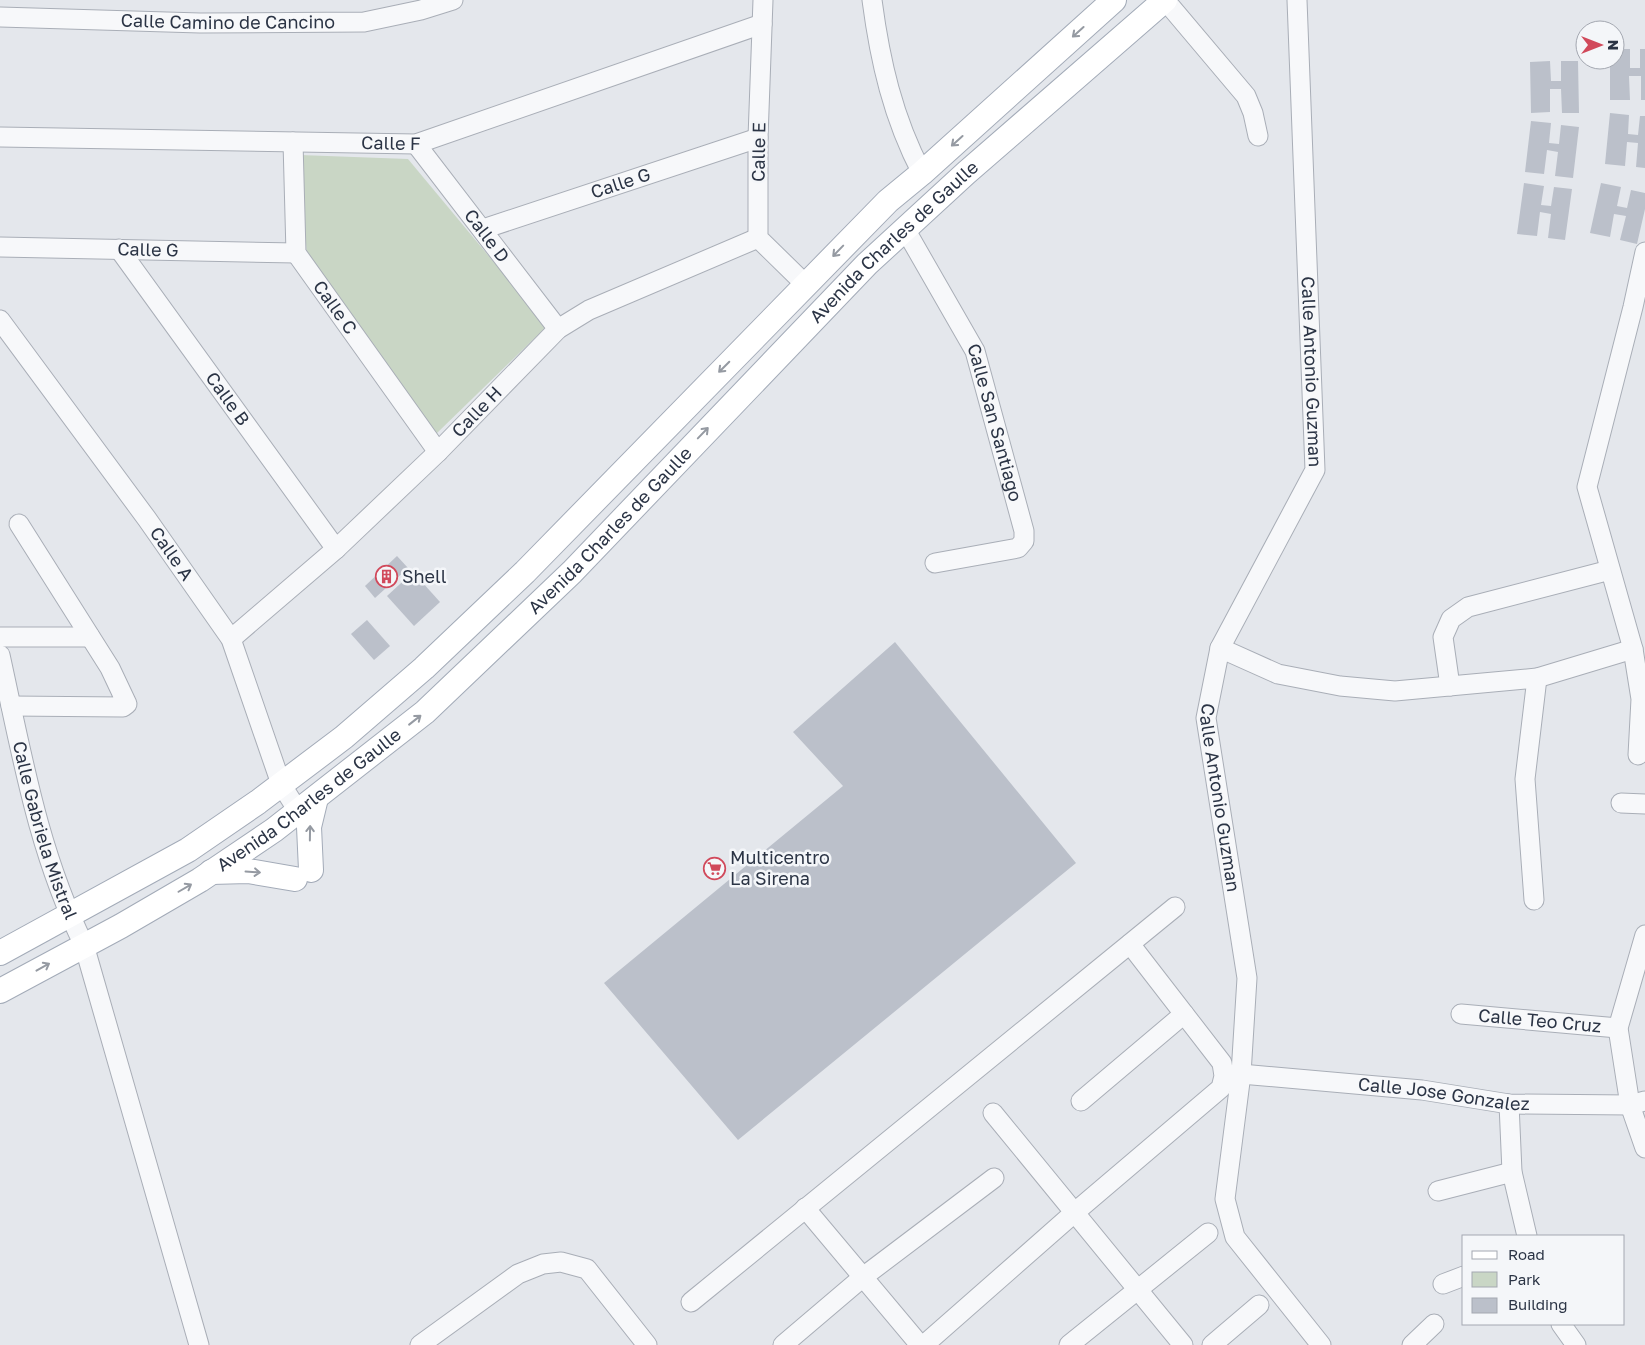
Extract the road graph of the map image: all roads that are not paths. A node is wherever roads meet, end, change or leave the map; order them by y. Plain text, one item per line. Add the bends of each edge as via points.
1 (453, 0) edge
2 (764, 0) edge
3 (872, 0) edge
4 (1114, 0) edge
5 (1165, 0) edge
6 (1297, 0) edge
7 (421, 5) edge
8 (0, 17) edge
9 (762, 24) junction
10 (1258, 136) dead end
11 (0, 138) edge
12 (758, 138) junction
13 (293, 142) junction
14 (416, 144) junction
15 (922, 173) junction
16 (483, 229) junction
17 (906, 229) junction
18 (758, 238) junction
19 (0, 247) edge
20 (119, 250) junction
21 (1645, 252) edge
22 (296, 253) junction
23 (805, 284) junction
24 (0, 320) edge
25 (811, 321) junction
26 (766, 326) junction
27 (558, 329) junction
28 (764, 370) junction
29 (438, 452) junction
30 (19, 524) dead end
31 (336, 549) junction
32 (935, 563) dead end
33 (1610, 570) junction
34 (0, 637) edge
35 (90, 637) junction
36 (230, 638) junction
37 (1220, 648) junction
38 (1633, 649) junction
39 (0, 655) edge
40 (1537, 678) junction
41 (1450, 686) junction
42 (11, 706) junction
43 (1638, 755) dead end
44 (281, 784) junction
45 (1621, 803) dead end
46 (307, 804) junction
47 (1645, 804) edge
48 (211, 872) junction
49 (1534, 900) dead end
50 (1175, 907) dead end
51 (68, 914) junction
52 (1645, 935) edge
53 (1130, 944) junction
54 (84, 945) junction
55 (0, 953) edge
56 (0, 991) edge
57 (1184, 1014) junction
58 (1461, 1014) dead end
59 (1618, 1028) junction
60 (1241, 1074) junction
61 (1081, 1101) dead end
62 (1638, 1103) edge
63 (1509, 1104) junction
64 (993, 1113) dead end
65 (1645, 1148) edge
66 (1512, 1172) junction
67 (994, 1178) dead end
68 (1438, 1191) dead end
69 (805, 1208) junction
70 (1074, 1213) junction
71 (1208, 1234) dead end
72 (1528, 1235) edge
73 (863, 1277) junction
74 (1462, 1277) edge
75 (1443, 1284) dead end
76 (1138, 1290) junction
77 (691, 1302) dead end
78 (1259, 1305) dead end
79 (1434, 1324) dead end
80 (1562, 1325) edge
81 (199, 1345) edge
82 (420, 1345) edge
83 (647, 1345) edge
84 (783, 1345) edge
85 (920, 1345) edge
86 (924, 1345) edge
87 (1069, 1345) edge
88 (1183, 1345) edge
89 (1212, 1345) edge
90 (1321, 1345) edge
91 (1412, 1345) edge
92 (1576, 1345) edge

1 - 7 street, Calle Camino de Cancino
2 - 9 street, Calle E
3 - 15 street via 887,87 907,144
4 -> 15 main road, Avenida Charles de Gaulle
5 - 10 street via 1246,96
5 - 17 main road, Avenida Charles de Gaulle
6 - 37 street, Calle Antonio Guzman via 1314,470
7 - 8 street, Calle Camino de Cancino via 364,22 200,23
9 - 12 street, Calle E
9 - 14 street, Calle F
11 - 13 street, Calle F
12 - 16 street, Calle G
12 - 18 street, Calle E
13 - 14 street, Calle F
13 - 22 street
14 - 16 street, Calle D
15 -> 23 main road, Avenida Charles de Gaulle via 888,201
16 - 27 street, Calle D
17 - 25 main road, Avenida Charles de Gaulle
17 - 32 street, Calle San Santiago via 975,351 1024,531 1024,541 1018,548
18 - 23 street
18 - 27 street, Calle H via 589,310
19 - 20 street, Calle G
20 - 22 street, Calle G
20 - 31 street, Calle B
21 - 33 street via 1586,487
22 - 29 street, Calle C
23 - 25 main road via 790,315 795,324
23 - 26 main road, Avenida Charles de Gaulle
24 - 36 street, Calle A
25 - 28 main road, Avenida Charles de Gaulle
26 - 28 main road via 779,324 782,331 764,352
26 -> 44 main road, Avenida Charles de Gaulle via 506,591 344,737
27 - 29 street, Calle H
46 -> 28 main road, Avenida Charles de Gaulle via 425,712 572,572
29 - 31 street, Calle H
30 - 35 street
31 - 36 street, Calle H
33 - 38 street
33 - 41 street via 1468,607 1451,619 1443,637
34 - 35 street
35 - 42 street via 118,682 127,700 126,705
36 - 44 street, Calle A
37 - 41 street via 1278,674 1340,686 1395,691
37 - 60 street, Calle Antonio Guzman via 1206,718 1247,978
38 - 40 street
38 - 43 street via 1642,699
39 - 42 street, Calle Gabriela Mistral
40 - 41 street
40 - 49 street via 1525,779
42 - 51 street, Calle Gabriela Mistral via 41,838
44 - 46 street, Calle A
44 - 51 main road, Avenida Charles de Gaulle via 188,850
45 - 47 street
46 - 48 main road, Avenida Charles de Gaulle via 262,839
48 -> 46 main road via 303,874 309,827
54 -> 48 main road, Avenida Charles de Gaulle
50 - 53 street
51 - 54 street, Calle Gabriela Mistral
51 - 55 main road, Avenida Charles de Gaulle
52 - 59 street
53 - 57 street
53 - 69 street
56 -> 54 main road, Avenida Charles de Gaulle
54 - 81 street, Calle Gabriela Mistral
57 - 61 street
57 - 70 street via 1222,1063 1224,1076 1221,1088
58 - 59 street, Calle Teo Cruz
59 - 62 street
60 - 63 street, Calle Jose Gonzalez via 1422,1090
60 - 90 street, Calle Antonio Guzman via 1225,1199 1235,1237
62 - 63 street, Calle Jose Gonzalez
62 - 65 street
63 - 66 street
64 - 70 street
66 - 68 street
66 - 72 street
67 - 73 street
69 - 73 street
69 - 77 street
70 - 76 street
70 - 86 street
71 - 76 street
73 - 84 street
73 - 85 street
74 - 75 street
76 - 87 street
76 - 88 street
78 - 89 street
79 - 91 street
80 - 92 street
82 - 83 street via 518,1274 542,1264 561,1262 587,1269

